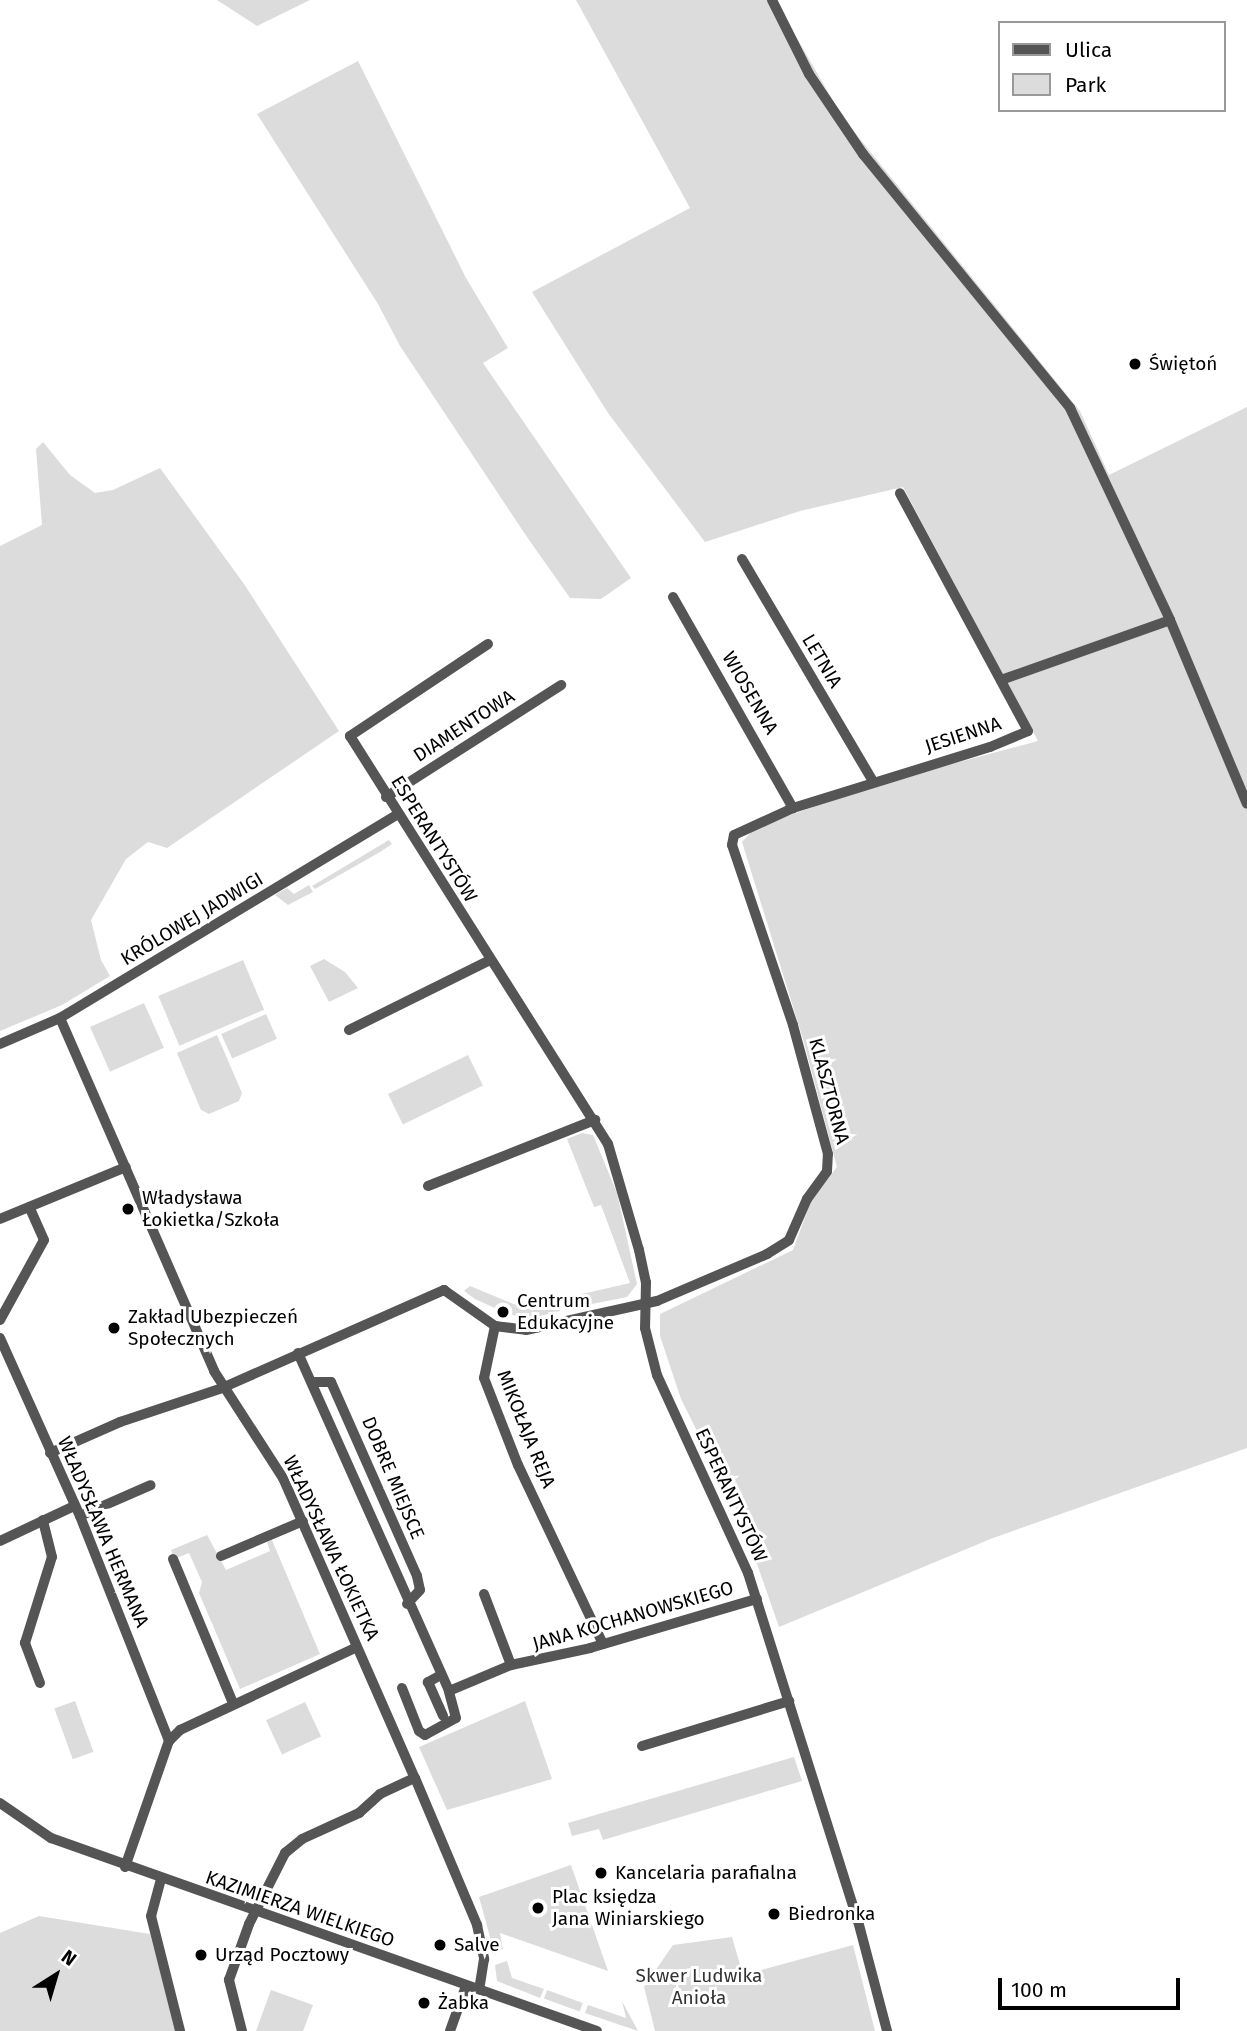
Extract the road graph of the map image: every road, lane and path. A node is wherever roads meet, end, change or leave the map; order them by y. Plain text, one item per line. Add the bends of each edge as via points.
1 (772, 0) edge
2 (900, 493) dead end
3 (742, 559) dead end
4 (673, 597) dead end
5 (1170, 620) junction
6 (488, 644) dead end
7 (1001, 680) junction
8 (561, 685) dead end
9 (872, 780) junction
10 (386, 797) junction
11 (1247, 804) edge
12 (793, 808) junction
13 (396, 815) junction
14 (734, 835) joint
15 (490, 960) junction
16 (60, 1018) junction
17 (349, 1030) dead end
18 (0, 1044) edge
19 (595, 1119) junction
20 (125, 1167) junction
21 (428, 1186) dead end
22 (29, 1207) junction
23 (0, 1219) edge
24 (646, 1304) junction
25 (0, 1321) edge
26 (495, 1326) junction
27 (0, 1338) edge
28 (298, 1353) junction
29 (312, 1382) junction
30 (222, 1388) junction
31 (50, 1453) junction
32 (152, 1485) dead end
33 (74, 1506) junction
34 (80, 1516) junction
35 (43, 1521) junction
36 (303, 1521) junction
37 (0, 1541) edge
38 (220, 1556) dead end
39 (173, 1559) dead end
40 (484, 1594) dead end
41 (757, 1599) junction
42 (407, 1604) junction
43 (603, 1644) junction
44 (357, 1647) junction
45 (514, 1665) junction
46 (439, 1676) junction
47 (40, 1683) dead end
48 (402, 1688) dead end
49 (449, 1691) junction
50 (789, 1701) junction
51 (233, 1703) junction
52 (443, 1716) dead end
53 (169, 1741) junction
54 (642, 1746) dead end
55 (415, 1778) junction
56 (0, 1803) edge
57 (125, 1867) junction
58 (161, 1879) junction
59 (254, 1912) junction
60 (466, 1986) junction
61 (479, 1990) junction
62 (180, 2031) edge
63 (242, 2031) edge
64 (450, 2031) edge
65 (597, 2031) edge
66 (887, 2031) edge

1 - 5 street via 809,74 863,154 1070,408
2 - 7 street, JESIENNA
3 - 9 street, LETNIA
4 - 12 street, WIOSENNA
5 - 7 street
5 - 11 street
6 - 10 street, ESPERANTYSTÓW via 350,736
7 - 9 street, JESIENNA via 1028,731 990,747
8 - 10 street, DIAMENTOWA
9 - 12 street, JESIENNA
10 - 13 street, ESPERANTYSTÓW
12 - 14 street, JESIENNA
13 - 15 street, ESPERANTYSTÓW
13 - 16 street, KRÓLOWEJ JADWIGI
14 - 24 street, KLASZTORNA via 732,845 800,1049 829,1167 784,1245 686,1291
15 - 17 street
15 - 19 street, ESPERANTYSTÓW
16 - 18 street, KRÓLOWEJ JADWIGI
16 - 20 street, WŁADYSŁAWA ŁOKIETKA
19 - 21 street
19 - 24 street, ESPERANTYSTÓW via 622,1184 646,1282
20 - 22 street
20 - 30 street, WŁADYSŁAWA ŁOKIETKA
22 - 23 street
22 - 25 street via 44,1240
24 - 26 street via 526,1330
24 - 41 street, ESPERANTYSTÓW via 645,1328 669,1408 735,1537
26 - 28 street via 444,1290
26 - 43 street, MIKOŁAJA REJA via 484,1378 519,1465
27 - 31 street, WŁADYSŁAWA HERMANA
28 - 29 street, DOBRE MIEJSCE
28 - 30 street
29 - 42 street, DOBRE MIEJSCE
29 - 42 street, DOBRE MIEJSCE via 331,1382 417,1576 420,1590
30 - 31 street via 120,1422
30 - 36 street, WŁADYSŁAWA ŁOKIETKA via 273,1460
31 - 33 street, WŁADYSŁAWA HERMANA
32 - 34 street
33 - 34 street, WŁADYSŁAWA HERMANA
33 - 35 street
34 - 53 street, WŁADYSŁAWA HERMANA
35 - 37 street
35 - 47 street via 52,1557 25,1643
36 - 38 street
36 - 44 street, WŁADYSŁAWA ŁOKIETKA
39 - 51 street
40 - 45 street
41 - 43 street, JANA KOCHANOWSKIEGO
41 - 50 street, ESPERANTYSTÓW
42 - 46 street, DOBRE MIEJSCE
43 - 45 street, JANA KOCHANOWSKIEGO
44 - 51 street
44 - 55 street, WŁADYSŁAWA ŁOKIETKA
45 - 49 street
46 - 49 street, DOBRE MIEJSCE
46 - 52 street via 428,1682
48 - 49 street via 419,1731 425,1735 456,1718
50 - 54 street
50 - 66 street, ESPERANTYSTÓW
51 - 53 street via 194,1720
53 - 57 street
55 - 59 street via 289,1848
55 - 61 street, WŁADYSŁAWA ŁOKIETKA via 477,1924 484,1959
56 - 57 street, KAZIMIERZA WIELKIEGO via 51,1838
57 - 58 street, KAZIMIERZA WIELKIEGO
58 - 59 street, KAZIMIERZA WIELKIEGO
58 - 62 street via 151,1916
59 - 60 street, KAZIMIERZA WIELKIEGO
59 - 63 street via 229,1980
60 - 61 street, KAZIMIERZA WIELKIEGO
60 - 64 street
61 - 65 street, KAZIMIERZA WIELKIEGO

